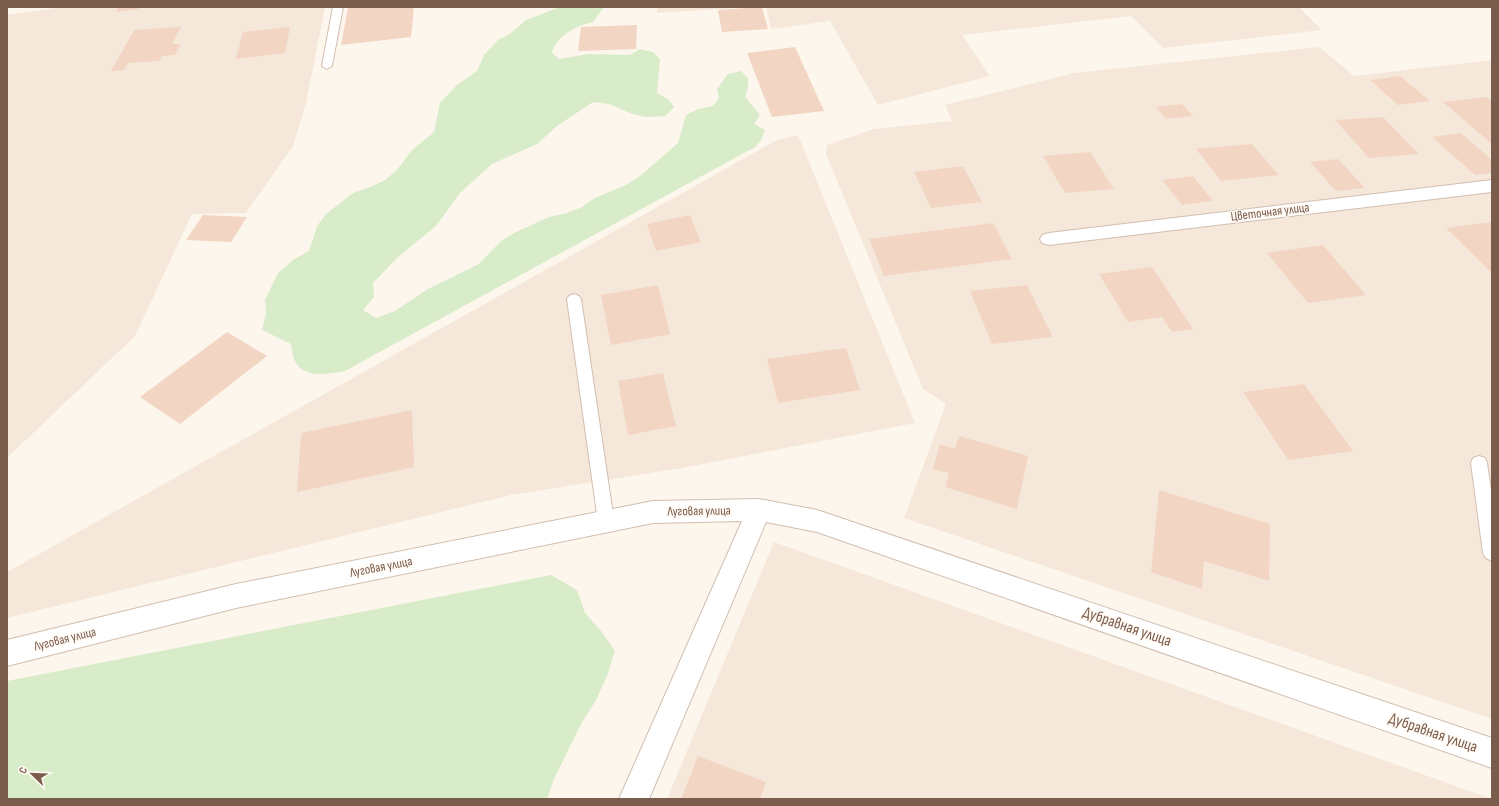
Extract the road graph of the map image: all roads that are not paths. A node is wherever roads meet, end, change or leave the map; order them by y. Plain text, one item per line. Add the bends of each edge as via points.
1 (338, 7) edge
2 (326, 66) dead end
3 (1492, 186) edge
4 (1049, 239) dead end
5 (574, 299) dead end
6 (1479, 463) dead end
7 (759, 510) junction
8 (606, 521) junction
9 (1492, 553) edge
10 (7, 652) edge
11 (1492, 753) edge
12 (634, 799) edge

1 - 2 lane
3 - 4 street, Цветочная улица
5 - 8 lane
6 - 9 lane
7 - 8 street, Луговая улица via 653,512
7 - 11 street, Дубравная улица via 817,520
7 - 12 street
8 - 10 street, Луговая улица via 236,596

